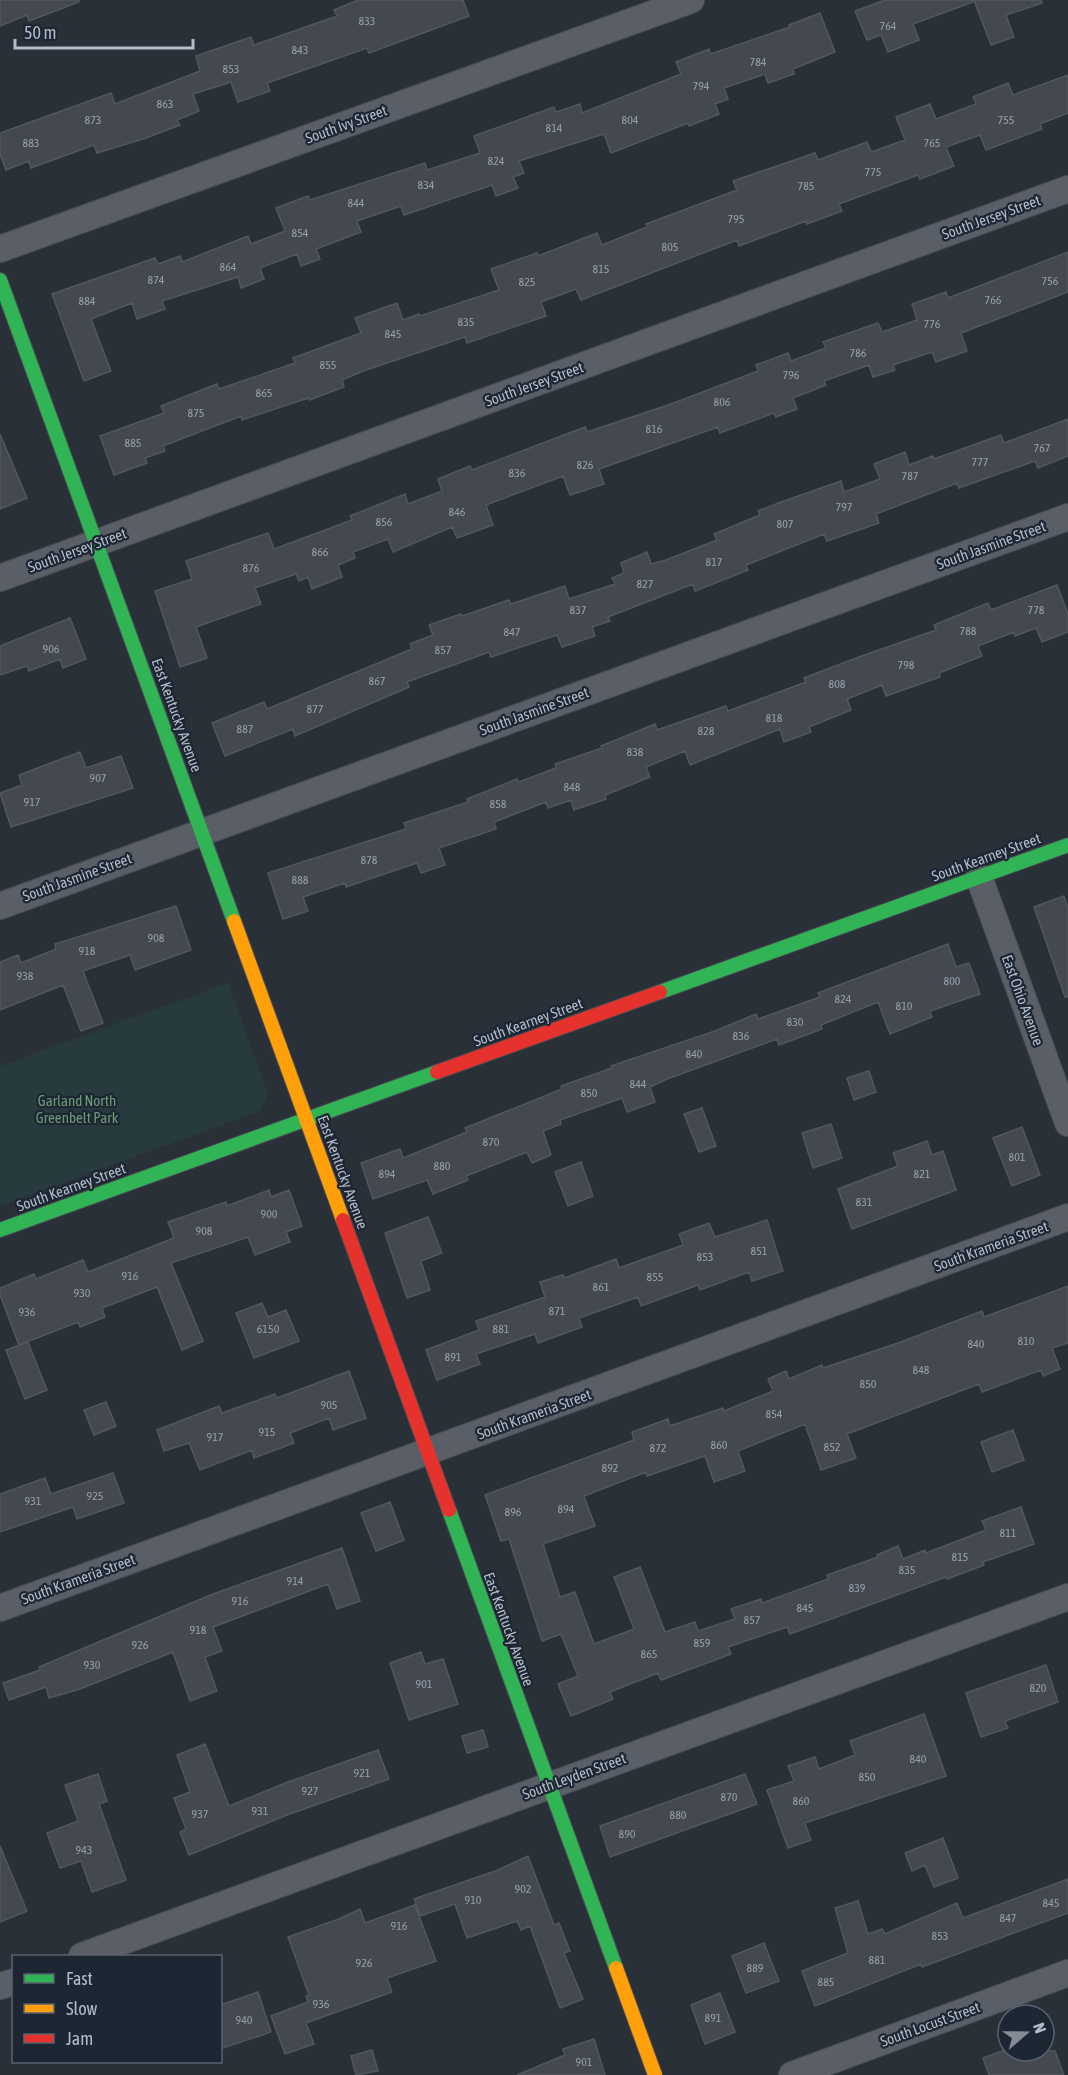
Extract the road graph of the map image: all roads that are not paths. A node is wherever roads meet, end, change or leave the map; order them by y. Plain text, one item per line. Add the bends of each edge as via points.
1 (691, 0) edge
2 (1068, 189) edge
3 (0, 249) edge
4 (0, 280) edge
5 (1068, 517) edge
6 (97, 543) junction
7 (0, 578) edge
8 (202, 832) junction
9 (1068, 845) edge
10 (979, 877) junction
11 (0, 906) edge
12 (307, 1119) junction
13 (1068, 1123) edge
14 (1068, 1217) edge
15 (0, 1230) edge
16 (426, 1454) junction
17 (1068, 1598) edge
18 (0, 1608) edge
19 (549, 1785) junction
20 (85, 1955) edge
21 (1068, 1973) edge
22 (655, 2075) edge
23 (792, 2075) edge

1 - 3 street, South Ivy Street
2 - 6 street, South Jersey Street
4 - 6 street, East Kentucky Avenue
5 - 8 street, South Jasmine Street
6 - 7 street, South Jersey Street
6 - 8 street, East Kentucky Avenue
8 - 11 street, South Jasmine Street
8 - 12 street, East Kentucky Avenue
9 - 10 street, South Kearney Street
10 - 12 street, South Kearney Street
10 - 13 street, East Ohio Avenue
12 - 15 street, South Kearney Street
12 - 16 street, East Kentucky Avenue
14 - 16 street, South Krameria Street
16 - 18 street, South Krameria Street
16 - 19 street, East Kentucky Avenue
17 - 19 street, South Leyden Street
19 - 20 street, South Leyden Street
19 - 22 street, East Kentucky Avenue
21 - 23 street, South Locust Street

